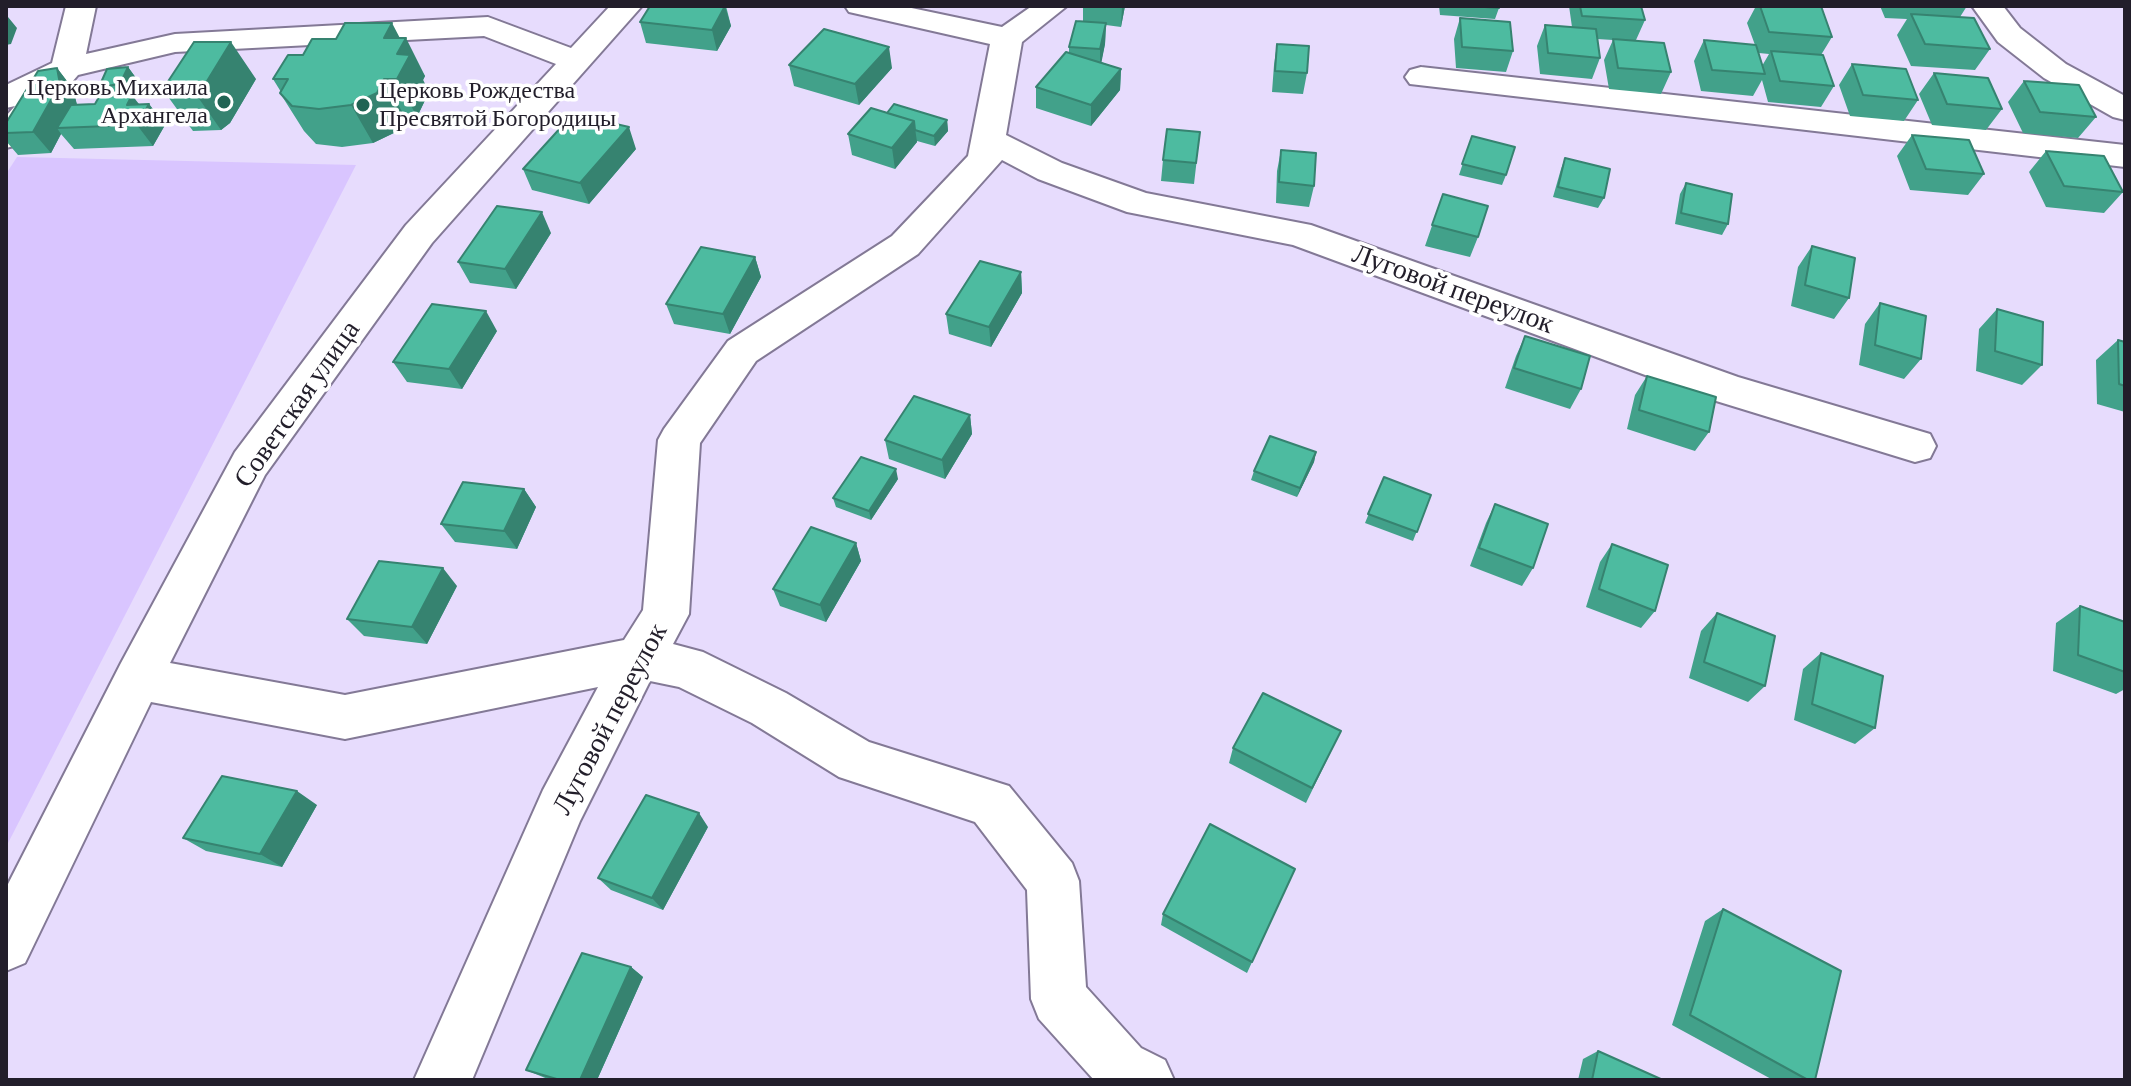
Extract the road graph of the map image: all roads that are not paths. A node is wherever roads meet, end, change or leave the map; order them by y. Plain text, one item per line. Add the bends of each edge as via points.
1 (81, 6) edge
2 (342, 6) edge
3 (627, 6) edge
4 (860, 6) edge
5 (1052, 6) edge
6 (1987, 6) edge
7 (326, 35) junction
8 (1007, 38) junction
9 (577, 61) junction
10 (67, 68) junction
11 (1421, 77) dead end
12 (6, 98) edge
13 (2125, 110) edge
14 (6, 137) edge
15 (990, 140) junction
16 (2125, 156) edge
17 (1915, 446) dead end
18 (638, 658) junction
19 (138, 678) junction
20 (6, 944) edge
21 (443, 1080) edge
22 (1145, 1080) edge

1 - 10 street
2 - 7 street
3 - 9 street, Советская улица
4 - 8 street
5 - 8 street
6 - 13 street via 2009,35 2055,71
7 - 9 street via 488,26
7 - 10 street via 175,43
8 - 15 street, Луговой переулок
9 - 19 street, Советская улица via 419,234 250,464
10 - 12 street
10 - 14 street
11 - 16 street
15 - 17 street, Луговой переулок via 1050,171 1140,204 1298,234 1727,389
15 - 18 street, Луговой переулок via 985,159 905,245 742,351 679,440 666,614
18 - 19 street via 345,717
18 - 21 street, Луговой переулок via 561,807
18 - 22 street via 686,667 769,708 856,761 991,803 1053,881 1059,999 1121,1068
19 - 20 street, Советская улица

